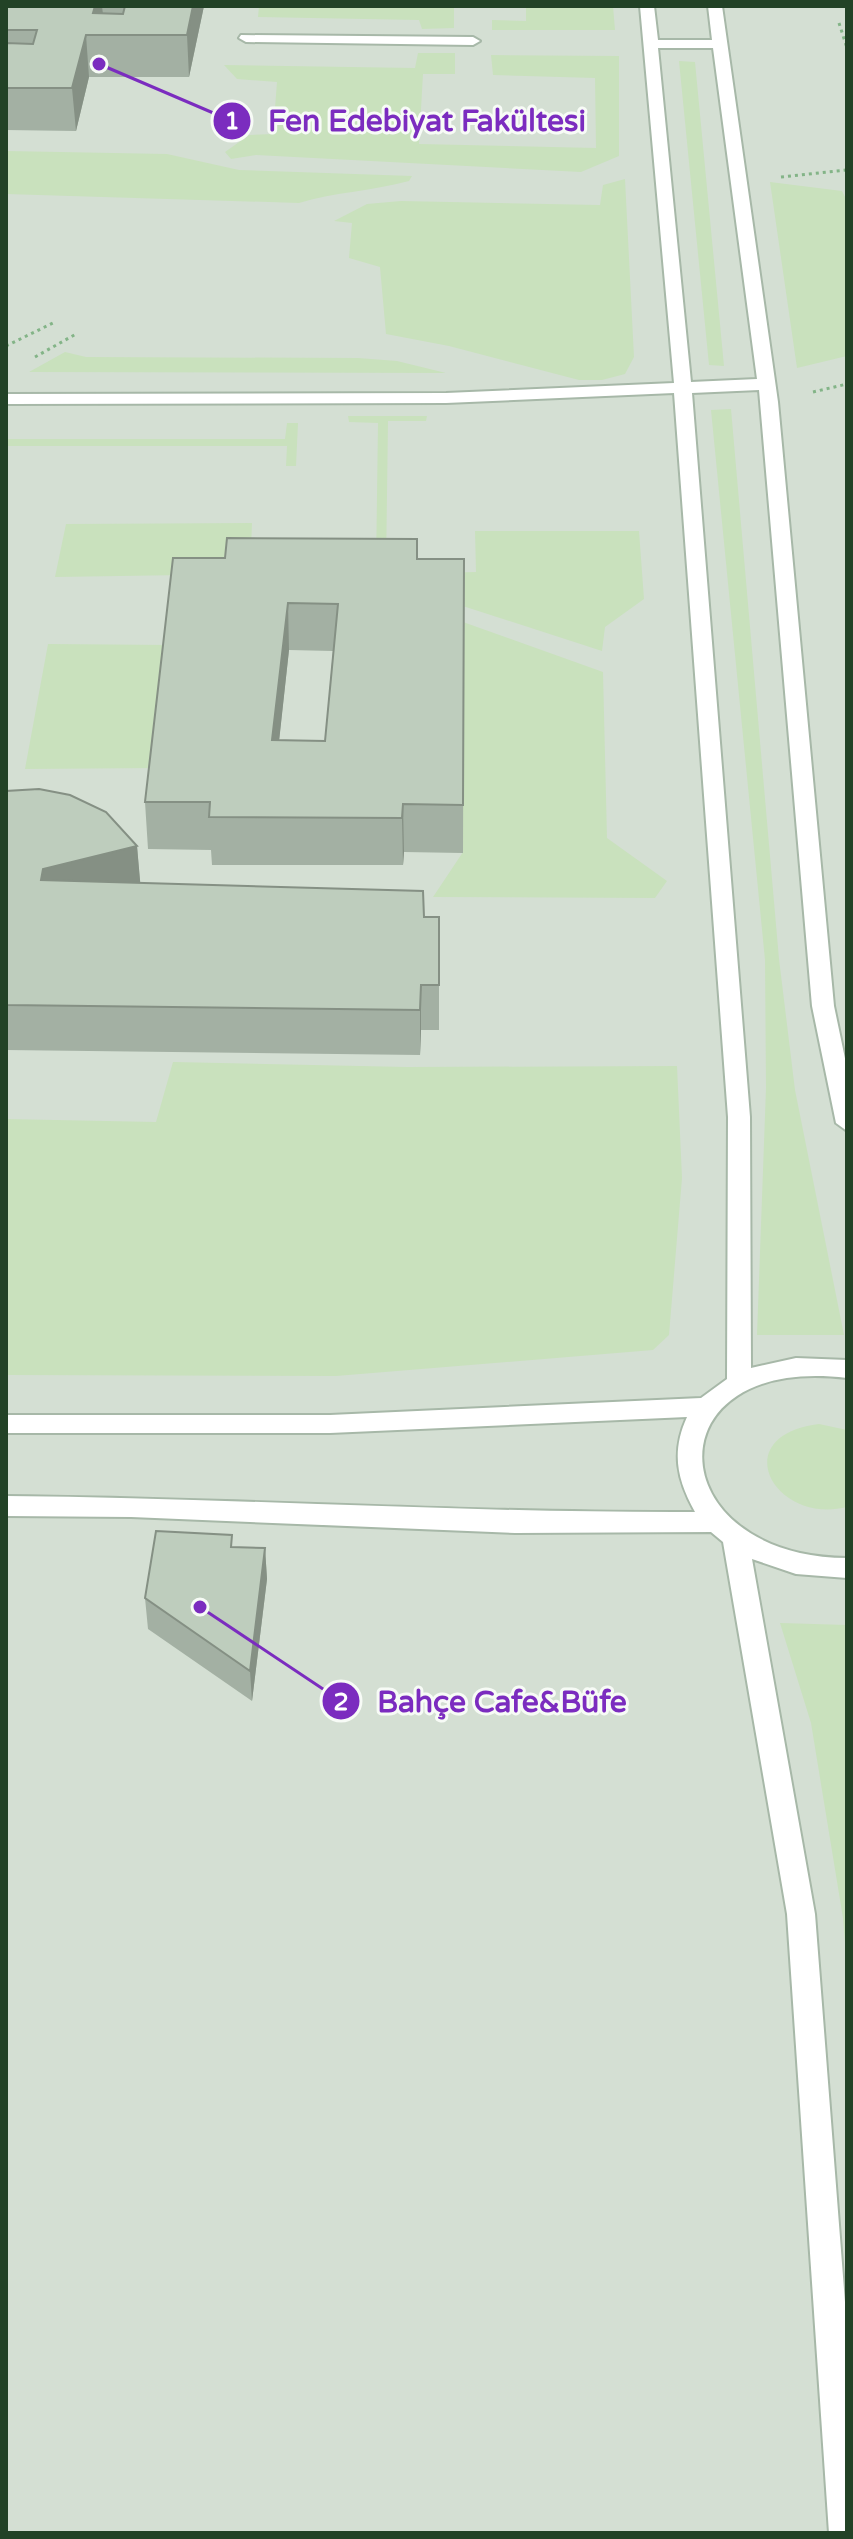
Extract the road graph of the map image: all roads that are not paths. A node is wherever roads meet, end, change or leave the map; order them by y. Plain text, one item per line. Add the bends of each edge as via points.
1 (647, 6) edge
2 (715, 6) edge
3 (246, 38) dead end
4 (473, 41) dead end
5 (651, 44) junction
6 (721, 44) junction
7 (767, 384) junction
8 (683, 390) junction
9 (6, 399) edge
10 (847, 1123) edge
11 (847, 1369) edge
12 (739, 1382) junction
13 (708, 1407) junction
14 (6, 1424) edge
15 (6, 1506) edge
16 (726, 1530) junction
17 (847, 1568) edge
18 (846, 2533) edge

1 - 5 street
2 - 6 street
3 - 4 street
5 - 6 street
5 - 8 street
6 - 7 street
7 - 8 street
7 - 10 street via 823,1006
8 - 9 street via 446,398
8 - 12 street via 739,1117
11 - 12 street via 798,1365
12 - 13 street
13 - 14 street via 330,1424
13 - 16 street via 696,1425 688,1463 703,1504
15 - 16 street
16 - 17 street via 764,1554 796,1565
16 - 18 street via 801,1914

